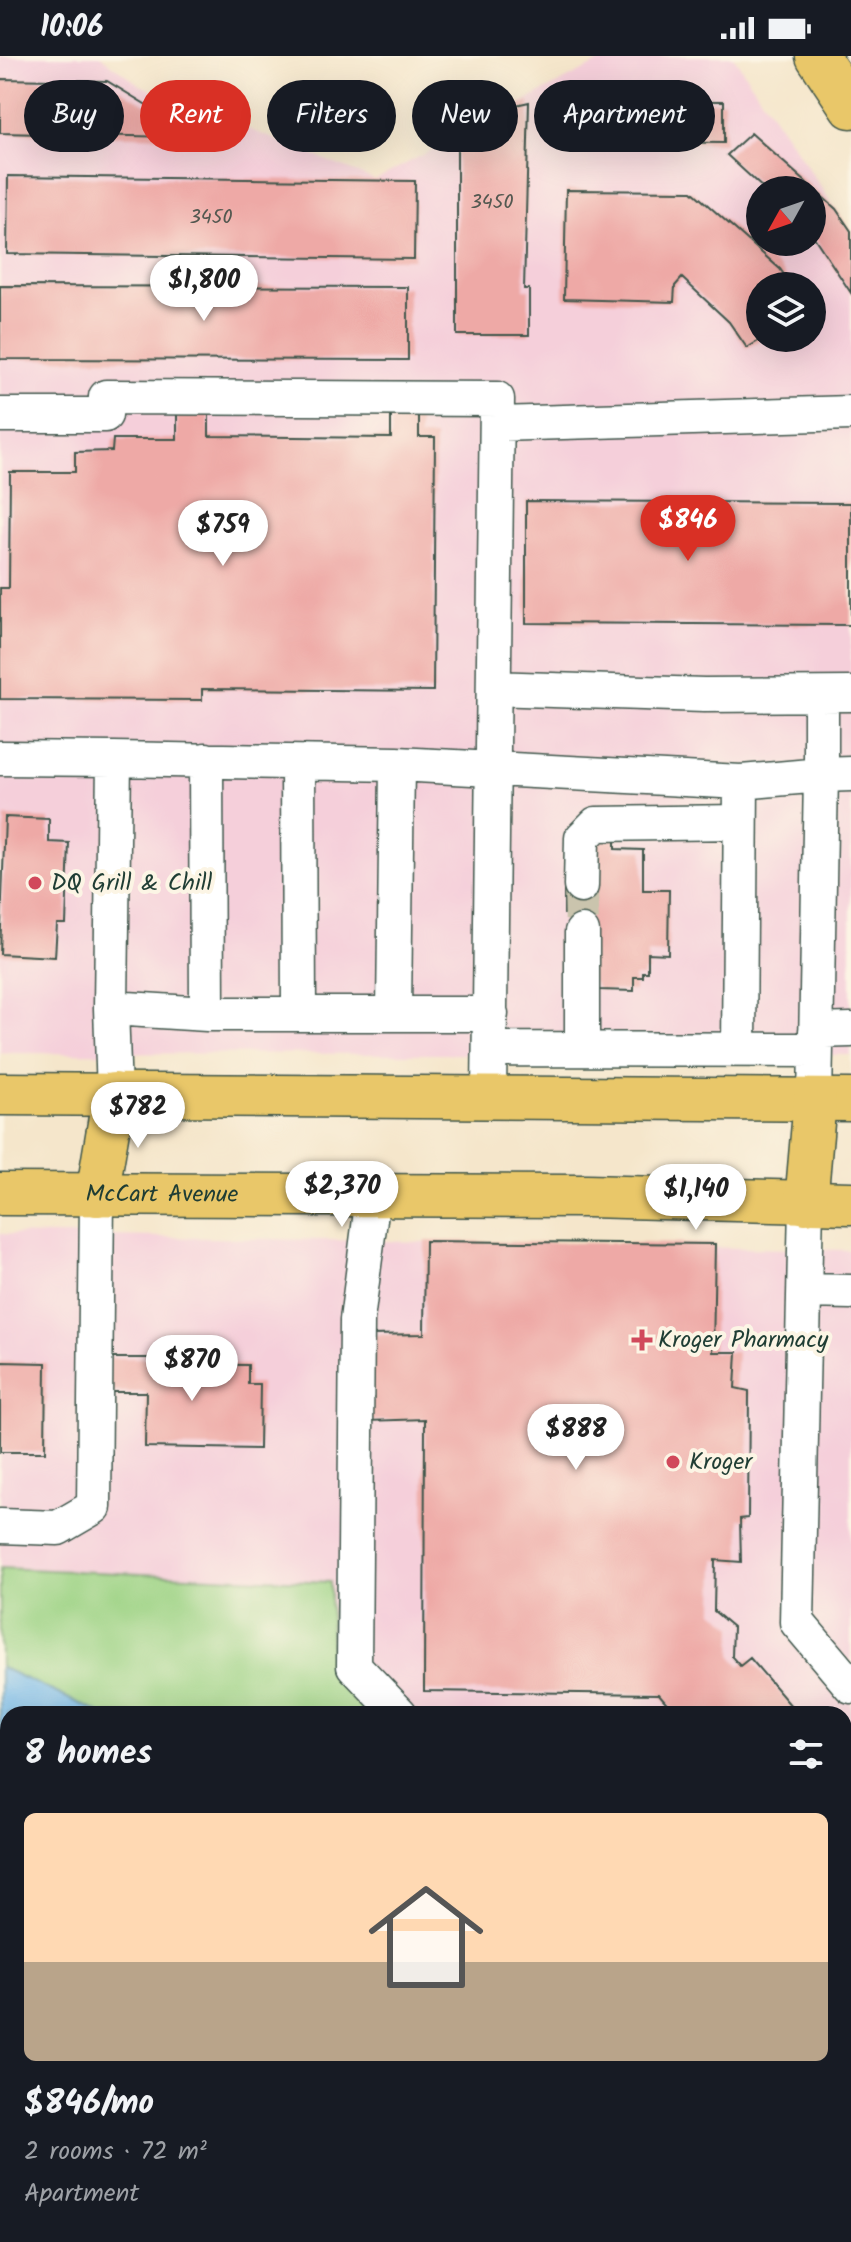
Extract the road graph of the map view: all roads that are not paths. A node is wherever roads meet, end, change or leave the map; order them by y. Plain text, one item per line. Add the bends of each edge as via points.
1 (817, 56) edge
2 (851, 107) edge
3 (851, 413) edge
4 (0, 415) edge
5 (497, 424) junction
6 (494, 688) junction
7 (836, 694) edge
8 (0, 758) edge
9 (114, 759) junction
10 (206, 760) junction
11 (298, 764) junction
12 (397, 764) junction
13 (492, 769) junction
14 (836, 775) edge
15 (741, 782) junction
16 (740, 822) junction
17 (581, 886) tunnel mouth
18 (582, 932) tunnel mouth
19 (111, 1008) junction
20 (394, 1011) junction
21 (207, 1014) junction
22 (299, 1014) junction
23 (491, 1014) junction
24 (851, 1030) edge
25 (816, 1040) junction
26 (490, 1049) junction
27 (582, 1049) junction
28 (739, 1049) junction
29 (0, 1094) edge
30 (114, 1094) junction
31 (489, 1096) junction
32 (833, 1100) edge
33 (0, 1194) edge
34 (97, 1195) junction
35 (373, 1196) junction
36 (806, 1203) junction
37 (851, 1203) edge
38 (805, 1291) junction
39 (851, 1292) edge
40 (0, 1526) edge
41 (848, 1680) edge
42 (392, 1706) edge

1 - 2 main road
3 - 5 lane
4 - 5 lane via 105,415 106,397 497,399
5 - 6 lane
6 - 7 lane
6 - 13 lane
7 - 14 lane
8 - 9 lane
9 - 10 lane
9 - 19 lane
10 - 11 lane
10 - 21 lane
11 - 12 lane
11 - 22 lane
12 - 13 lane
12 - 20 lane
13 - 15 lane
13 - 23 lane
14 - 15 lane
14 - 25 lane
15 - 16 lane
16 - 17 lane via 596,824 582,838
16 - 28 lane
18 - 27 lane
19 - 21 lane
19 - 30 lane
20 - 22 lane
20 - 23 lane
21 - 22 lane
23 - 26 lane
24 - 25 lane
25 - 28 lane
25 - 32 lane
26 - 27 lane
26 - 31 lane
27 - 28 lane
29 - 30 main road
30 - 31 main road
30 - 34 main road
31 - 32 main road
32 - 36 main road
33 - 34 main road, McCart Avenue
34 - 35 main road, McCart Avenue
34 - 40 lane via 94,1507 58,1528
35 - 36 main road, McCart Avenue
35 - 42 lane via 357,1320 354,1666
36 - 37 main road, McCart Avenue
36 - 38 lane
38 - 39 lane
38 - 41 lane via 797,1622

